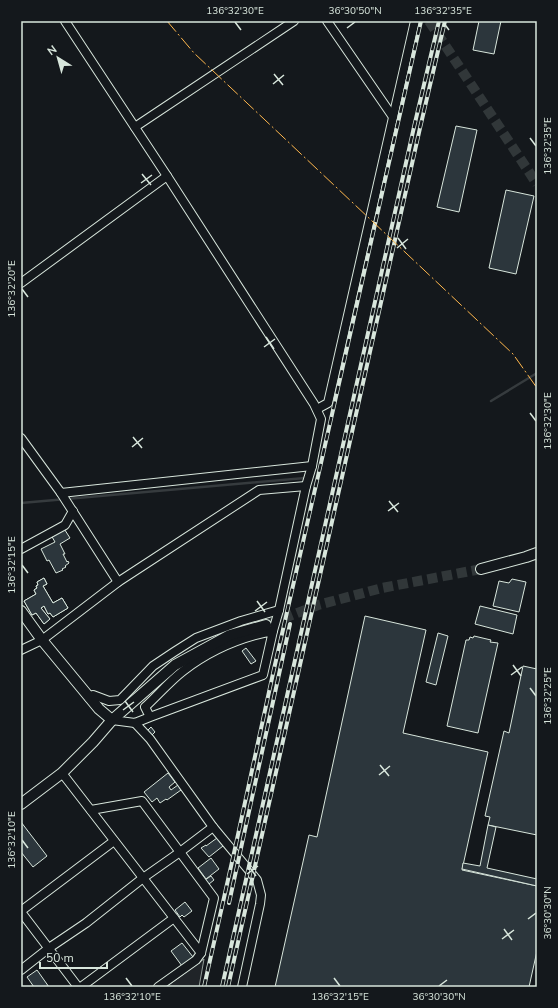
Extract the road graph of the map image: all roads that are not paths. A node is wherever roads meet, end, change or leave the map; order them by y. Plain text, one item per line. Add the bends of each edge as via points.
1 (65, 21) edge
2 (294, 21) edge
3 (327, 21) edge
4 (415, 21) edge
5 (393, 117) junction
6 (135, 127) junction
7 (168, 176) junction
8 (21, 283) edge
9 (317, 409) junction
10 (21, 438) edge
11 (312, 466) junction
12 (306, 486) junction
13 (61, 493) junction
14 (73, 511) junction
15 (21, 549) edge
16 (537, 553) edge
17 (481, 569) tunnel mouth
18 (118, 582) junction
19 (279, 610) junction
20 (21, 611) edge
21 (269, 628) junction
22 (42, 640) junction
23 (21, 650) edge
24 (89, 698) junction
25 (150, 717) junction
26 (112, 720) junction
27 (135, 723) junction
28 (62, 773) junction
29 (21, 804) edge
30 (91, 810) junction
31 (213, 827) junction
32 (114, 841) junction
33 (180, 852) junction
34 (144, 878) junction
35 (21, 912) edge
36 (174, 918) junction
37 (49, 948) junction
38 (201, 953) junction
39 (21, 970) edge
40 (78, 987) edge
41 (81, 987) edge
42 (158, 987) edge
43 (242, 987) edge

1 - 6 street
2 - 6 street
3 - 5 street
4 - 5 street
5 - 9 street via 328,403
6 - 7 street
7 - 8 street
7 - 9 street
9 - 11 street via 321,419
10 - 13 street
11 - 12 street
11 - 13 street
12 - 18 street via 259,490
12 - 19 street
13 - 14 street
14 - 15 street via 65,525
14 - 18 street
16 - 17 street
18 - 22 street
19 - 21 street
19 - 24 street via 196,638 153,666 120,700 109,701 93,695
20 - 22 street
21 - 25 street via 206,656 183,671 145,707
21 - 25 street via 263,675
21 - 26 street via 230,636 176,665
22 - 23 street
22 - 24 street
24 - 26 street
25 - 27 street
26 - 27 street
26 - 28 street
27 - 31 street via 150,739
28 - 29 street
28 - 30 street
30 - 32 street
30 - 33 street via 142,801
31 - 33 street
31 - 43 street via 258,880 261,894
32 - 34 street
32 - 35 street
33 - 34 street
33 - 38 street via 214,898
34 - 36 street
34 - 37 street via 86,924
35 - 37 street
36 - 38 street
36 - 41 street
37 - 39 street
37 - 40 street
38 - 42 street via 196,960

